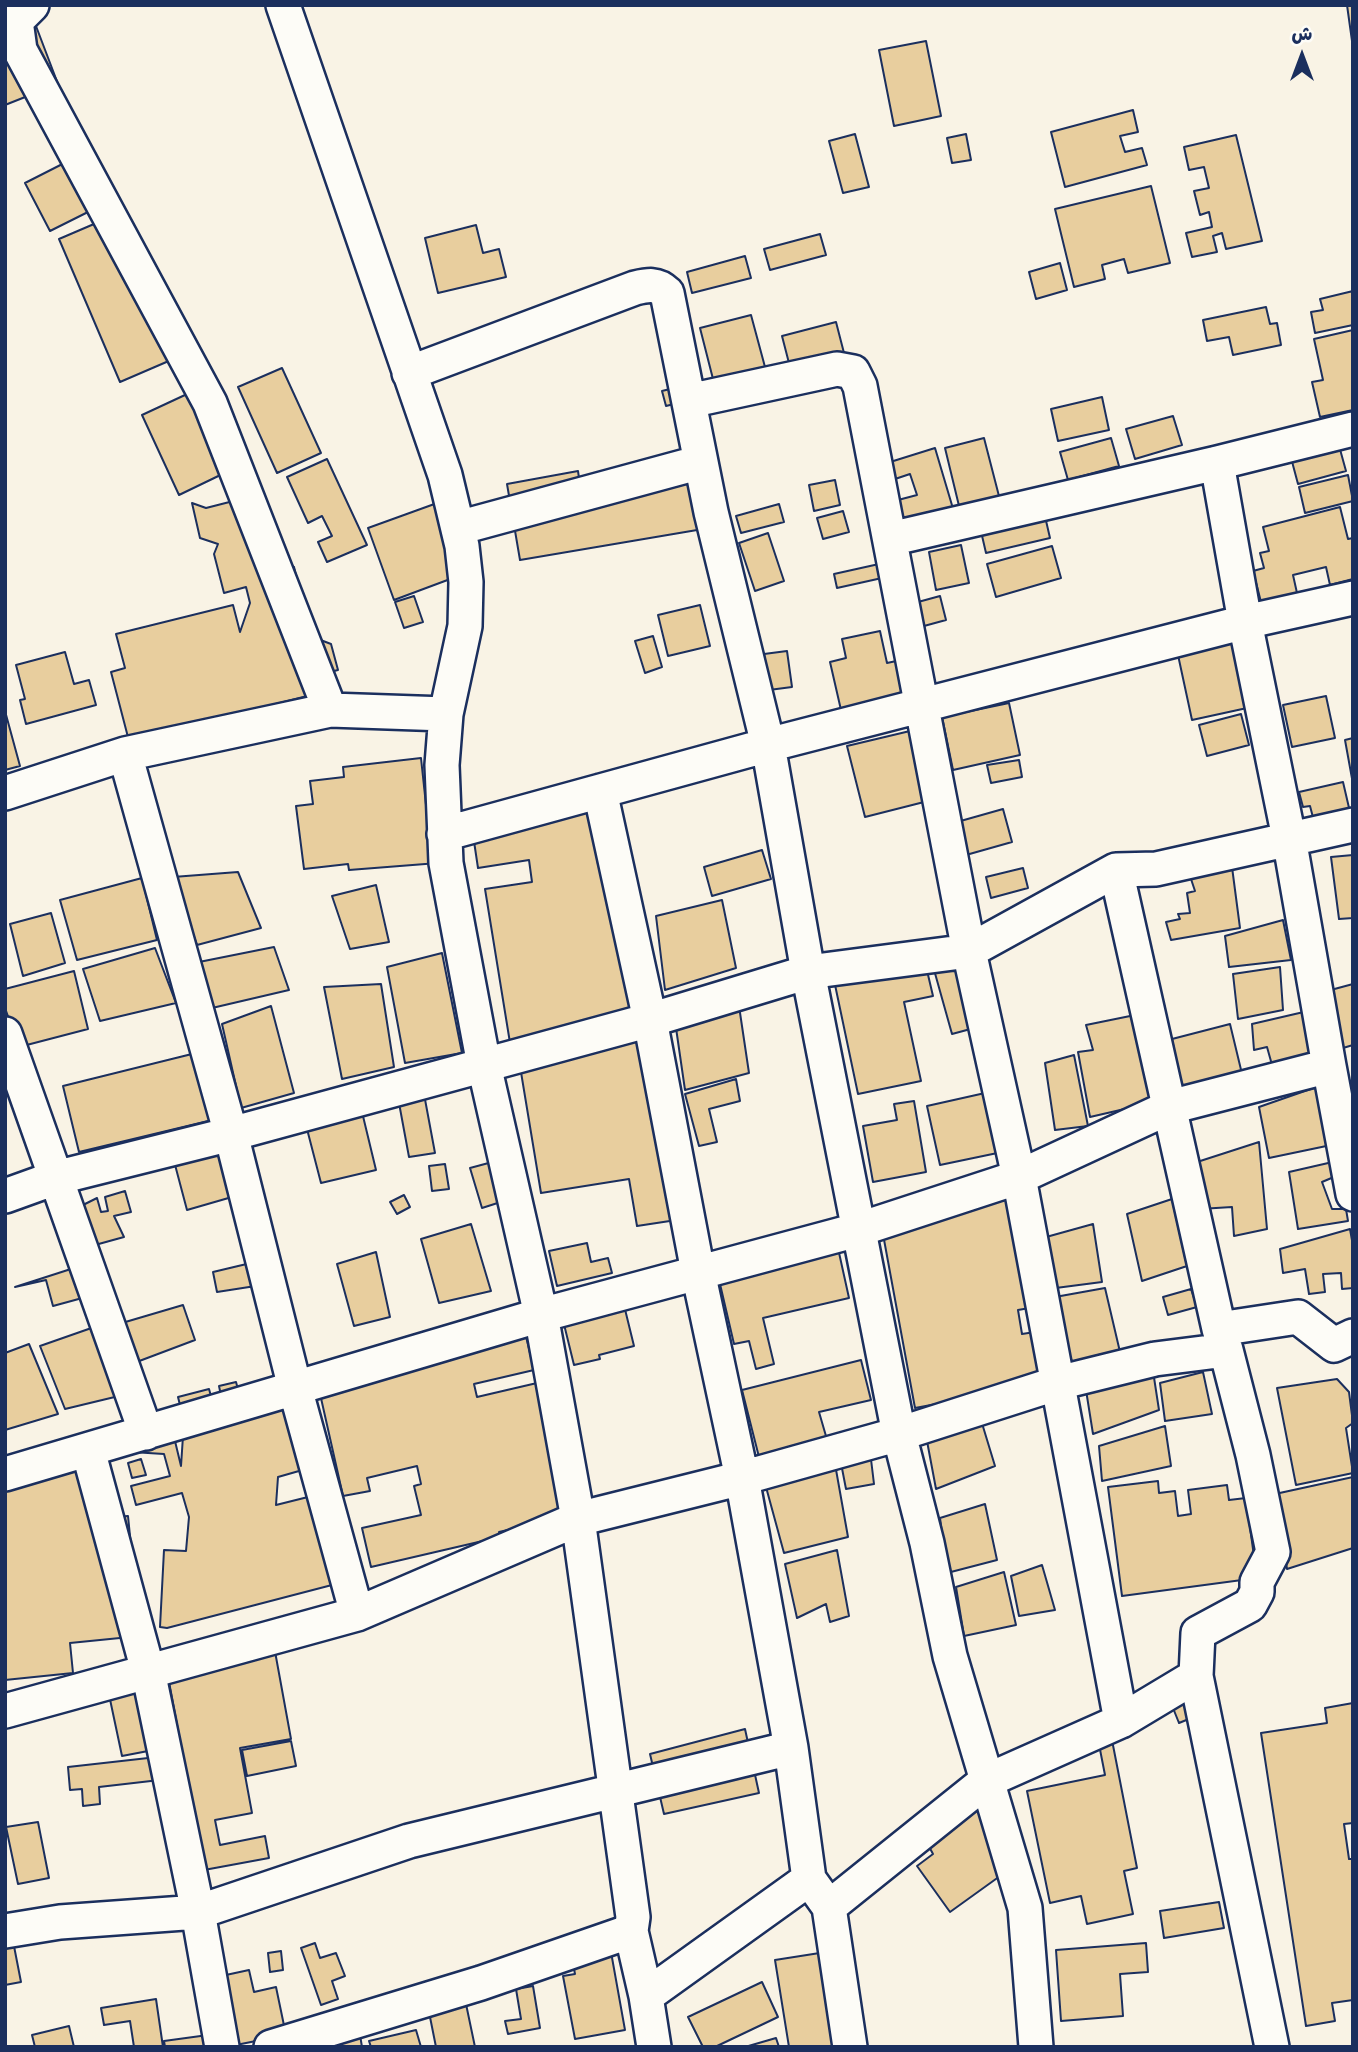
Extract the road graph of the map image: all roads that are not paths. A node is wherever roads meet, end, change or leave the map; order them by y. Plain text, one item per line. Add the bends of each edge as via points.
1 (32, 5) edge
2 (283, 5) edge
3 (409, 373) junction
4 (689, 401) junction
5 (1353, 429) edge
6 (701, 462) junction
7 (1217, 463) junction
8 (458, 528) junction
9 (890, 539) junction
10 (1353, 598) edge
11 (1245, 622) junction
12 (922, 706) junction
13 (330, 710) junction
14 (446, 714) junction
15 (768, 744) junction
16 (125, 754) junction
17 (600, 791) junction
18 (5, 793) edge
19 (1353, 825) edge
20 (444, 834) junction
21 (1289, 838) junction
22 (1116, 870) junction
23 (969, 951) junction
24 (808, 972) junction
25 (650, 1020) junction
26 (5, 1034) edge
27 (484, 1065) junction
28 (1329, 1066) junction
29 (1170, 1107) junction
30 (231, 1135) junction
31 (1019, 1177) junction
32 (55, 1178) junction
33 (1353, 1194) edge
34 (5, 1196) edge
35 (857, 1230) junction
36 (698, 1272) junction
37 (541, 1315) junction
38 (1353, 1336) edge
39 (1222, 1340) junction
40 (1058, 1382) junction
41 (295, 1388) junction
42 (146, 1433) junction
43 (899, 1434) junction
44 (88, 1450) junction
45 (5, 1474) edge
46 (742, 1478) junction
47 (578, 1519) junction
48 (357, 1614) junction
49 (148, 1671) junction
50 (1196, 1676) junction
51 (5, 1711) edge
52 (1121, 1721) junction
53 (790, 1748) junction
54 (986, 1781) junction
55 (615, 1790) junction
56 (809, 1879) junction
57 (829, 1907) junction
58 (198, 1912) junction
59 (5, 1931) edge
60 (631, 1931) junction
61 (646, 1996) junction
62 (222, 2047) edge
63 (271, 2047) edge
64 (654, 2047) edge
65 (850, 2047) edge
66 (1036, 2047) edge
67 (1272, 2047) edge

1 - 13 street via 16,20 20,50 210,403
2 - 3 street
3 - 4 street via 650,284 667,293
3 - 8 street via 445,475
4 - 6 street
4 - 9 street via 837,369 853,372 860,386
5 - 7 street
6 - 8 street
6 - 15 street
7 - 9 street
7 - 11 street
8 - 14 street via 466,582 465,626
9 - 12 street
10 - 11 street
11 - 12 street
11 - 21 street
12 - 15 street
12 - 23 street
13 - 14 street
13 - 16 street
14 - 20 street
15 - 17 street
15 - 24 street
16 - 18 street
16 - 30 street
17 - 20 street
17 - 25 street
19 - 21 street
20 - 27 street
21 - 22 street via 1156,869
21 - 28 street
22 - 23 street
22 - 29 street
23 - 24 street
23 - 31 street
24 - 25 street
24 - 35 street
25 - 27 street
25 - 36 street
26 - 32 street
27 - 30 street
27 - 37 street
28 - 29 street
28 - 33 street
29 - 31 street
29 - 39 street
30 - 32 street
30 - 41 street
31 - 35 street
31 - 40 street
32 - 34 street
32 - 42 street
35 - 36 street
35 - 43 street
36 - 37 street
36 - 46 street
37 - 41 street
37 - 47 street
38 - 39 street via 1334,1345 1298,1317
39 - 40 street
39 - 50 street via 1273,1552 1250,1605 1198,1633
40 - 43 street
40 - 52 street
41 - 42 street
41 - 48 street
42 - 44 street
43 - 46 street
43 - 54 street via 950,1656
44 - 45 street
44 - 49 street
46 - 47 street
46 - 53 street
47 - 48 street
47 - 55 street
48 - 49 street
49 - 51 street
49 - 58 street
50 - 52 street
50 - 67 street
52 - 54 street
53 - 55 street
53 - 56 street
54 - 57 street
54 - 66 street via 1025,1908
55 - 58 street via 409,1841
55 - 60 street via 633,1917
56 - 57 street
56 - 61 street
57 - 65 street
58 - 59 street via 60,1922
58 - 62 street
60 - 61 street
60 - 63 street
61 - 64 street

